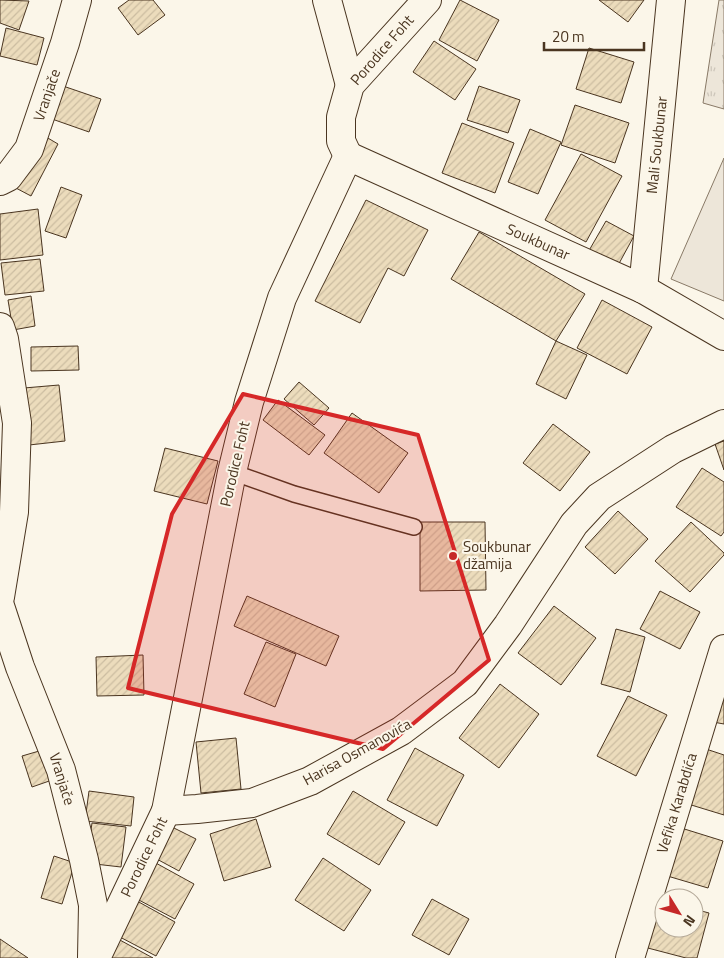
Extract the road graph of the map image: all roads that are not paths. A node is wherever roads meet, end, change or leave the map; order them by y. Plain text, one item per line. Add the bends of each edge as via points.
1 (77, 0) edge
2 (327, 0) edge
3 (427, 0) edge
4 (671, 0) edge
5 (350, 85) junction
6 (348, 156) junction
7 (0, 181) edge
8 (642, 289) junction
9 (0, 327) edge
10 (724, 336) edge
11 (724, 424) edge
12 (232, 472) junction
13 (414, 528) dead end
14 (0, 597) edge
15 (0, 606) edge
16 (724, 649) edge
17 (166, 811) junction
18 (94, 958) edge
19 (630, 958) edge

1 - 7 street, Vranjače via 29,148 8,177
2 - 5 street
3 - 5 street, Porodice Foht
4 - 8 street, Mali Soukbunar
5 - 6 street, Porodice Foht via 341,116 341,141
6 - 8 street, Soukbunar
6 - 12 street, Porodice Foht via 282,298 249,402
8 - 10 street, Soukbunar
9 - 14 street via 17,423 14,512
11 - 17 street, Harisa Osmanovića via 673,448 599,497 574,524 508,625 465,683 401,731 310,781 252,803
12 - 13 lane via 294,494
12 - 17 street, Porodice Foht
15 - 18 street, Vranjače via 64,779 93,905
16 - 19 street, Vefika Karabdića
17 - 18 street, Porodice Foht

